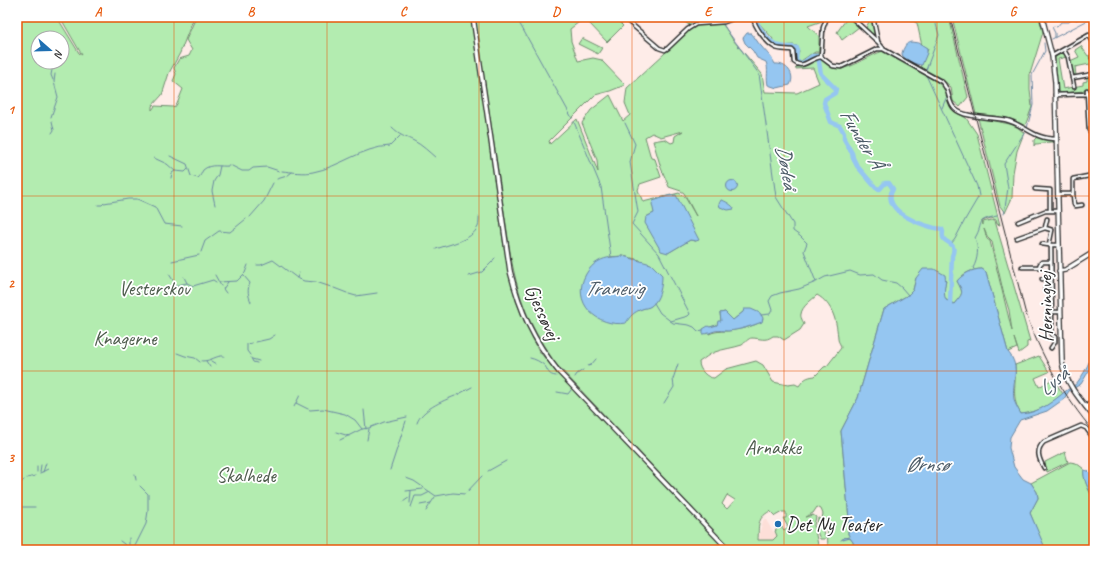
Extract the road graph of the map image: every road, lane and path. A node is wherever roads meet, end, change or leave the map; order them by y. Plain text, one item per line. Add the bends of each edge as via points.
1 (473, 17) edge
2 (623, 17) edge
3 (737, 17) edge
4 (753, 17) edge
5 (827, 17) edge
6 (851, 17) edge
7 (873, 17) edge
8 (1042, 17) edge
9 (878, 42) junction
10 (1094, 43) edge
11 (883, 49) junction
12 (1064, 50) junction
13 (1052, 56) junction
14 (821, 57) junction
15 (1094, 74) edge
16 (1072, 78) junction
17 (1074, 87) dead end
18 (1087, 90) dead end
19 (1087, 94) junction
20 (1056, 95) junction
21 (1090, 131) dead end
22 (1057, 138) junction
23 (1094, 175) edge
24 (1035, 189) dead end
25 (1058, 194) junction
26 (1073, 194) junction
27 (1082, 205) dead end
28 (1058, 210) junction
29 (1050, 211) junction
30 (1047, 219) dead end
31 (1018, 222) dead end
32 (1045, 228) junction
33 (1017, 238) dead end
34 (1042, 244) dead end
35 (1050, 245) junction
36 (1059, 245) junction
37 (1094, 252) edge
38 (1051, 262) junction
39 (1022, 267) dead end
40 (1059, 271) junction
41 (1051, 278) junction
42 (1042, 279) dead end
43 (1045, 290) dead end
44 (1051, 290) junction
45 (1052, 312) junction
46 (1060, 312) junction
47 (1051, 348) dead end
48 (1094, 399) edge
49 (1086, 407) junction
50 (1094, 417) edge
51 (1094, 438) edge
52 (1044, 468) dead end
53 (729, 550) edge

1 - 53 street, Gjessøvej via 510,271 526,321 559,372
2 - 3 street via 659,48 665,50 696,24 724,22
4 - 14 street via 759,30 775,48 793,51 793,60 796,64 802,65
5 - 14 street via 823,28
6 - 9 street
7 - 9 street
8 - 13 street, Herningvej
9 - 11 street
10 - 12 street via 1089,35
11 - 14 street via 877,49 841,67 833,66
11 - 22 street via 942,82 948,90 952,106 960,112 1007,120 1038,137
12 - 13 street
12 - 16 street via 1068,56
13 - 20 street, Herningvej
15 - 16 street
16 - 17 street
18 - 19 street
19 - 20 street
19 - 21 street
20 - 22 street, Herningvej
22 - 25 street, Herningvej
23 - 26 street via 1073,179
24 - 29 street via 1050,190
25 - 26 street
25 - 28 street, Herningvej
26 - 27 street via 1075,206
28 - 29 street
28 - 36 street, Herningvej
29 - 31 street
30 - 32 street
32 - 33 street
32 - 35 street via 1052,230
34 - 35 street
35 - 36 street
35 - 38 street
36 - 40 street, Herningvej
37 - 40 street
38 - 39 street via 1042,262 1039,267
38 - 41 street
40 - 46 street, Herningvej
41 - 42 street
41 - 44 street
43 - 44 street
44 - 45 street
45 - 46 street
45 - 47 street via 1052,335 1055,342
46 - 49 street, Herningvej via 1064,372
48 - 49 street
49 - 50 street, Herningvej
51 - 52 street via 1081,426 1044,442 1039,447 1038,455

